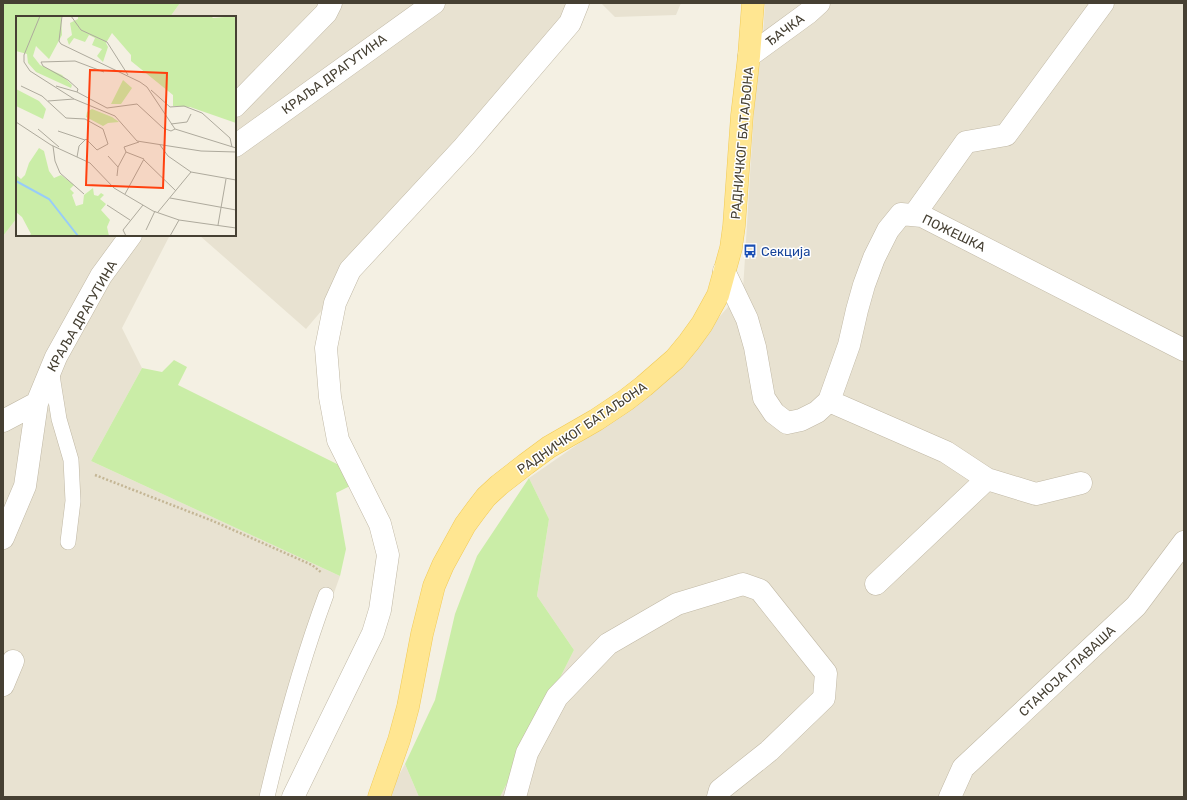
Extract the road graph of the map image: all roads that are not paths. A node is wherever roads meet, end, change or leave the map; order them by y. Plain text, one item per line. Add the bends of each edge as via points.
1 (330, 3) edge
2 (434, 3) edge
3 (578, 3) edge
4 (753, 3) edge
5 (819, 3) edge
6 (1103, 3) edge
7 (749, 56) junction
8 (236, 105) edge
9 (236, 145) edge
10 (914, 215) junction
11 (130, 236) edge
12 (724, 271) junction
13 (1184, 350) edge
14 (51, 368) junction
15 (829, 400) junction
16 (37, 402) junction
17 (3, 421) edge
18 (987, 479) junction
19 (1080, 483) dead end
20 (3, 538) edge
21 (68, 542) dead end
22 (1184, 542) edge
23 (876, 584) dead end
24 (326, 595) road end
25 (13, 661) dead end
26 (3, 685) edge
27 (267, 797) edge
28 (293, 797) edge
29 (379, 797) edge
30 (515, 797) edge
31 (718, 797) edge
32 (950, 797) edge

1 - 8 street via 326,13
2 - 9 street, КРАЉА ДРАГУТИНА
3 - 28 street via 570,23 464,147 350,270 335,303 326,348 330,397 338,440 380,524 388,555 380,610 373,632
4 - 7 main road, РАДНИЧКОГ БАТАЉОНА
5 - 7 street, ЂАЧКА
6 - 10 street via 1006,135 966,142
7 - 12 main road, РАДНИЧКОГ БАТАЉОНА via 734,226
10 - 13 street, ПОЖЕШКА via 922,216
10 - 15 street, ПОЖЕШКА via 901,214 888,230 874,258 857,310 850,345
11 - 14 street, КРАЉА ДРАГУТИНА via 102,276
12 - 15 street, ПОЖЕШКА via 747,319 764,398 774,413 787,422 801,420 817,412
12 - 29 main road, РАДНИЧКОГ БАТАЉОНА via 718,295 702,324 675,359 626,400 549,447 499,485 465,525 434,586 408,707
14 - 16 street, КРАЉА ДРАГУТИНА
14 - 21 lane via 59,419 71,460 73,501
15 - 18 street via 946,452
16 - 17 street
16 - 20 street, КРАЉА ДРАГУТИНА via 25,486
18 - 19 street via 1036,494
18 - 23 street
22 - 32 street, СТАНОЈА ГЛАВАША via 1136,606 964,768
24 - 27 lane via 278,749
25 - 26 street
30 - 31 street via 527,754 557,697 608,644 677,604 743,584 760,590 826,674 824,698 769,750 720,790

